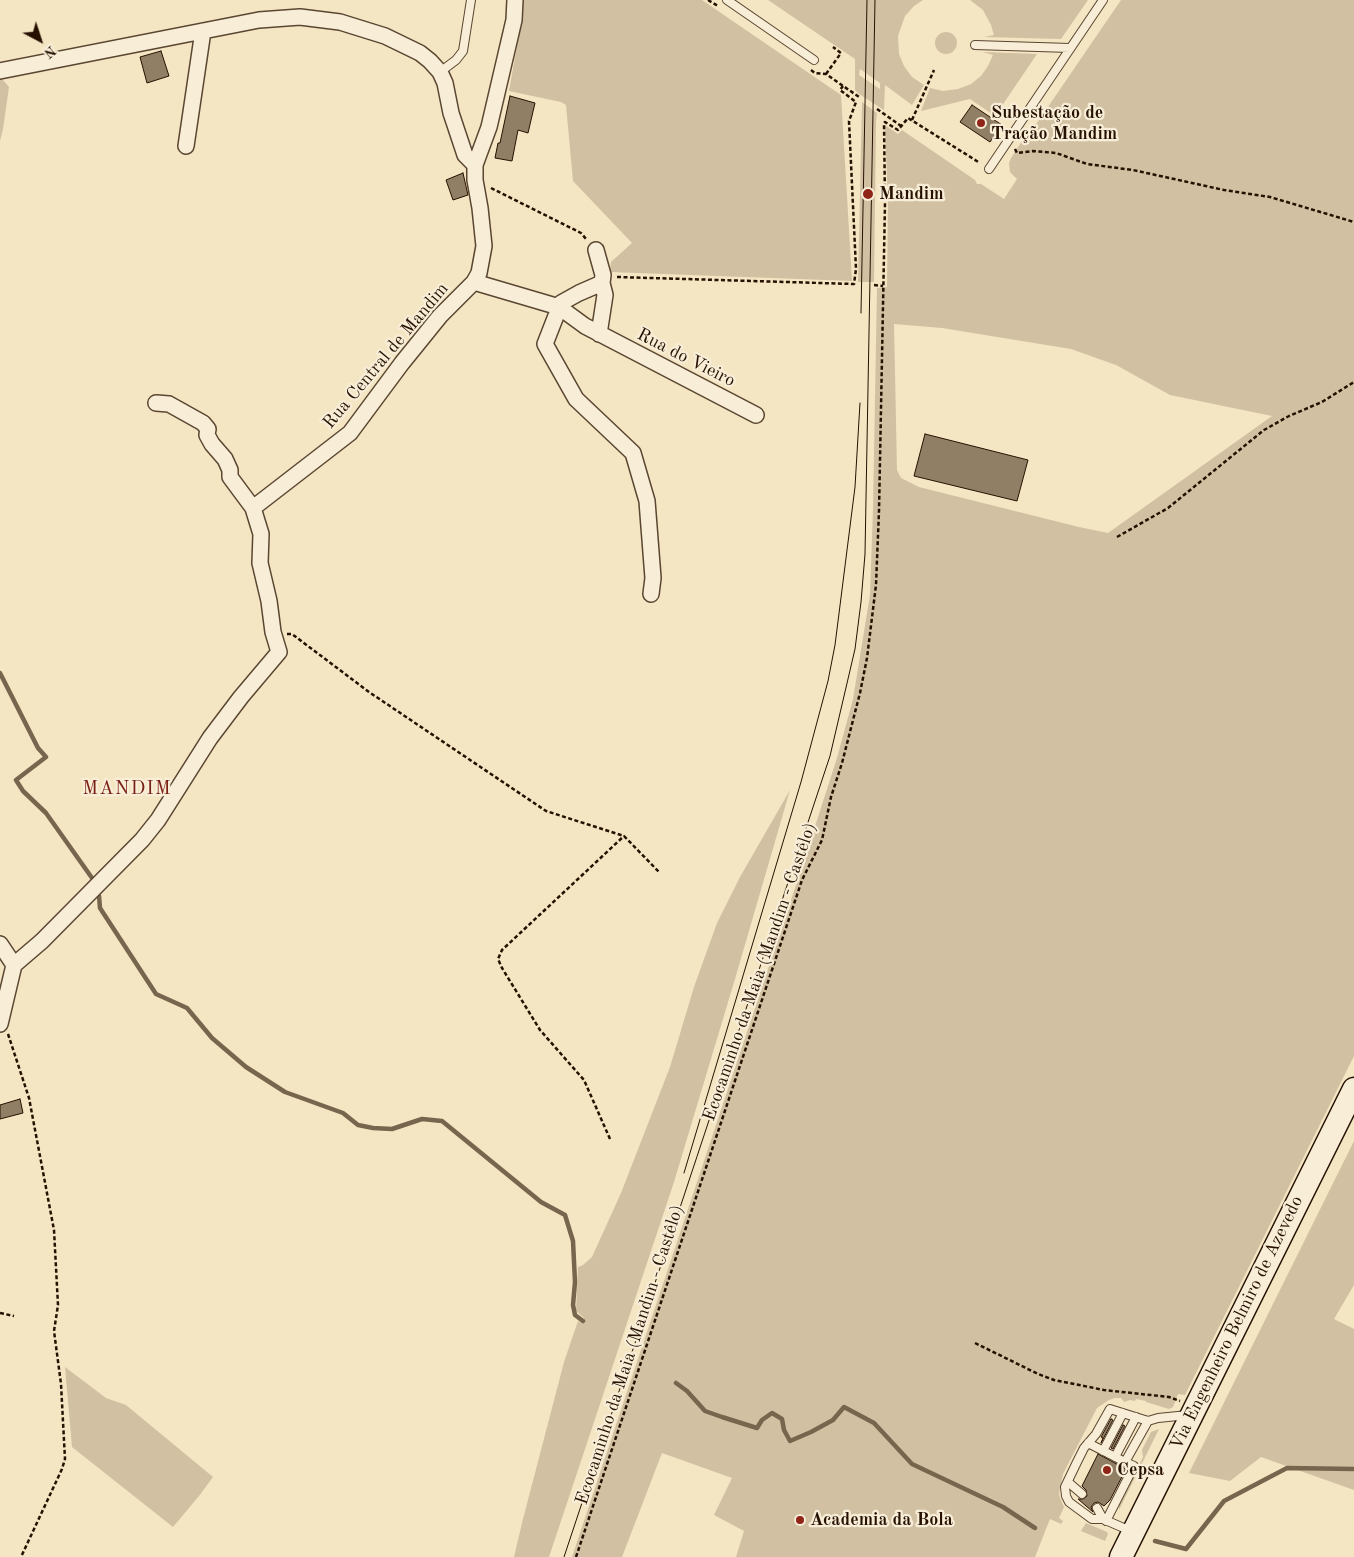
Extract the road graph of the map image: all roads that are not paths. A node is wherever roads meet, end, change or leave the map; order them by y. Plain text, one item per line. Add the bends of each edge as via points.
1 (471, 0) edge
2 (515, 0) edge
3 (727, 0) edge
4 (1104, 0) edge
5 (203, 31) junction
6 (975, 45) dead end
7 (1070, 48) junction
8 (814, 60) dead end
9 (0, 71) edge
10 (440, 72) junction
11 (186, 146) dead end
12 (986, 166) road end
13 (475, 172) junction
14 (596, 250) road end
15 (474, 282) junction
16 (602, 283) junction
17 (559, 307) junction
18 (599, 334) junction
19 (156, 403) dead end
20 (756, 415) dead end
21 (253, 508) junction
22 (651, 594) dead end
23 (0, 944) edge
24 (14, 964) junction
25 (1, 1021) edge
26 (1354, 1089) edge
27 (1194, 1410) junction
28 (1123, 1413) junction
29 (1136, 1417) junction
30 (1148, 1421) junction
31 (1088, 1444) junction
32 (1103, 1451) junction
33 (1115, 1457) junction
34 (1125, 1462) junction
35 (1068, 1482) junction
36 (1082, 1494) dead end
37 (1097, 1508) dead end
38 (1105, 1520) junction
39 (1134, 1532) junction
40 (1121, 1557) edge

1 - 10 lane via 464,51
2 - 13 street via 514,20
3 - 8 lane
4 - 7 lane
5 - 9 street
5 - 10 street via 286,17 314,17 385,36 420,53
5 - 11 street
6 - 7 lane
7 - 12 lane
10 - 13 street via 465,155
13 - 15 street, Rua Central de Mandim via 484,246
14 - 16 street
15 - 17 street, Rua do Vieiro
15 - 21 street, Rua Central de Mandim via 440,316 350,433
16 - 17 street via 561,303
16 - 18 street via 605,295
17 - 18 street, Rua do Vieiro
17 - 22 street via 545,344 576,399 633,453 646,501 653,578
18 - 20 street, Rua do Vieiro
19 - 21 street via 169,404 203,423 212,444 230,470 230,477
21 - 24 street via 261,534 260,563 279,652 210,738 142,840 42,942
23 - 24 street
24 - 25 street
26 - 27 main road, Via Engenheiro Belmiro de Azevedo
27 - 30 lane via 1174,1418
27 - 39 main road, Via Engenheiro Belmiro de Azevedo
28 - 29 lane
28 - 31 lane via 1110,1409
28 - 32 lane
29 - 30 lane
29 - 33 lane
30 - 34 lane
31 - 32 lane
31 - 35 lane
32 - 33 lane
33 - 34 lane
34 - 38 lane via 1134,1466
35 - 36 lane
35 - 38 lane via 1065,1491 1069,1502 1092,1519
37 - 38 lane
38 - 39 lane
39 - 40 main road, Via Engenheiro Belmiro de Azevedo

